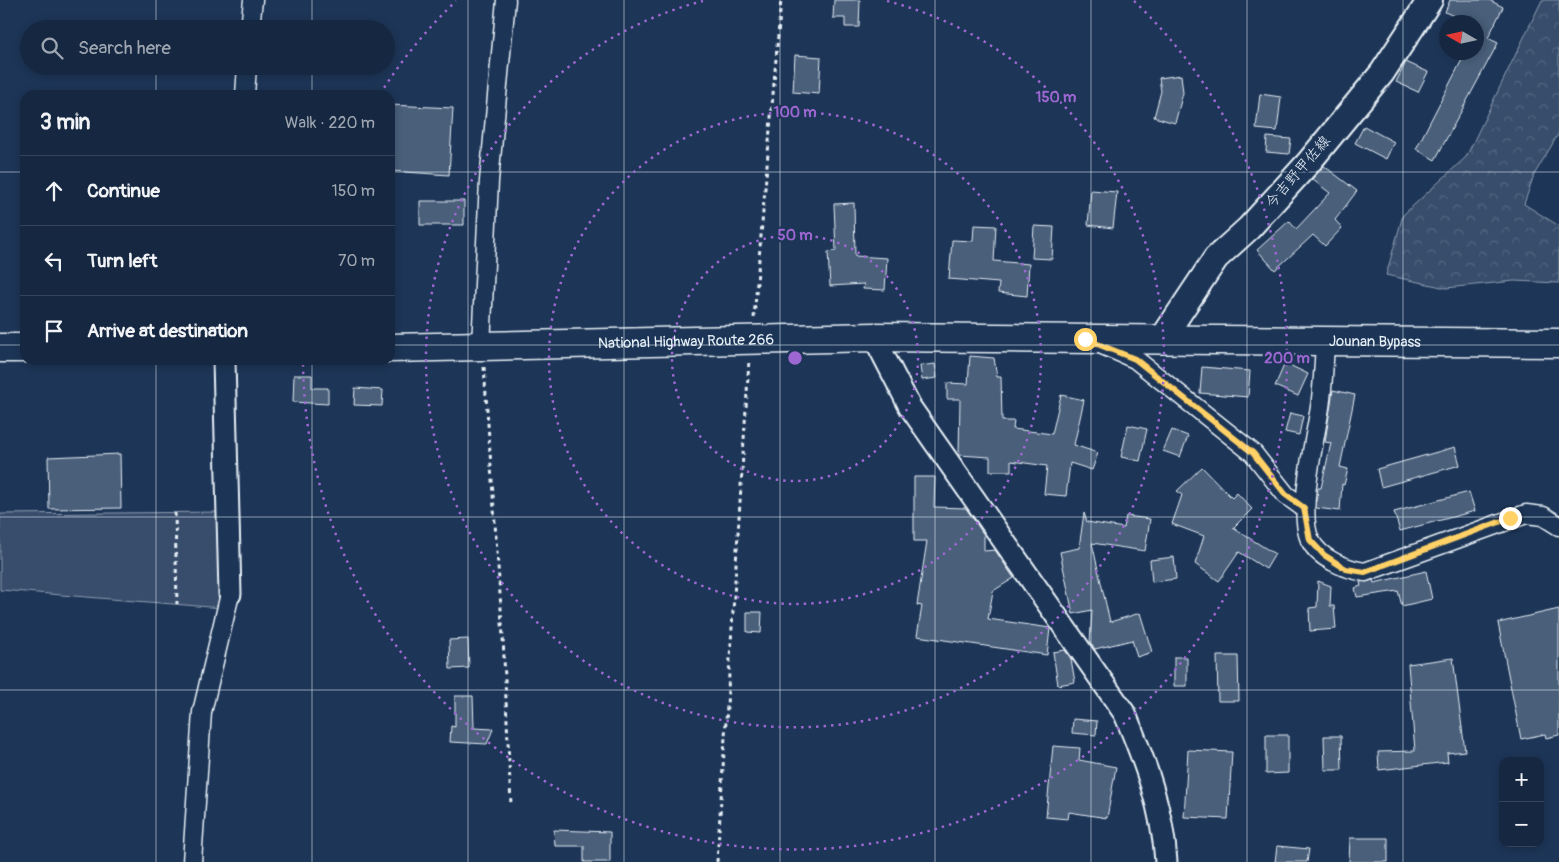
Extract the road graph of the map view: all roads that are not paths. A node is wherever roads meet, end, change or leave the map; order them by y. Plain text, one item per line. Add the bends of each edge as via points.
1 (252, 0) edge
2 (506, 0) edge
3 (1430, 0) edge
4 (251, 20) edge
5 (246, 75) edge
6 (245, 90) edge
7 (874, 337) junction
8 (1085, 339) junction
9 (1162, 340) junction
10 (1325, 342) junction
11 (1559, 343) edge
12 (481, 346) junction
13 (0, 348) edge
14 (20, 348) edge
15 (395, 348) edge
16 (224, 365) edge
17 (1304, 508) junction
18 (1559, 526) edge
19 (230, 594) joint
20 (192, 862) edge
21 (1166, 862) edge

1 - 4 street
2 - 12 street via 489,181
3 - 9 main road, 今吉野甲佐線 via 1382,73 1309,162 1249,228 1216,258
5 - 6 street
7 - 8 highway, National Highway Route 266
7 - 12 highway, National Highway Route 266
7 - 21 street via 910,407 1125,714 1148,768 1165,838
8 - 9 highway, National Highway Route 266
8 - 17 street via 1135,359 1253,453 1286,495
9 - 10 highway, Jounan Bypass
10 - 11 highway, Jounan Bypass
10 - 17 street via 1320,404
12 - 15 highway, National Highway Route 266
13 - 14 highway
16 - 19 street
17 - 18 street via 1310,540 1346,569 1365,572 1526,514 1544,516
19 - 20 street via 202,712

